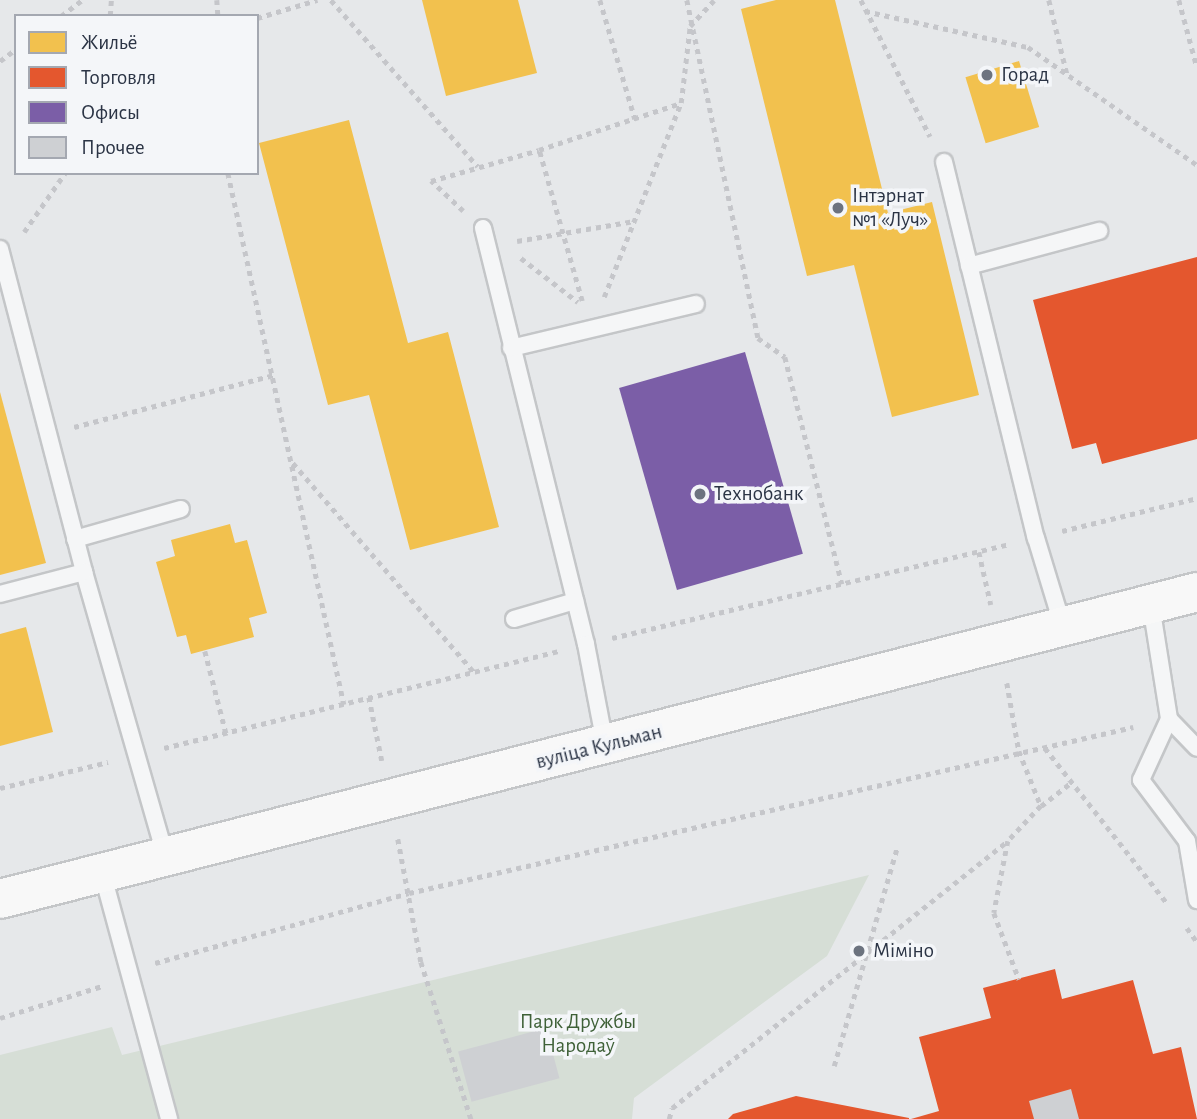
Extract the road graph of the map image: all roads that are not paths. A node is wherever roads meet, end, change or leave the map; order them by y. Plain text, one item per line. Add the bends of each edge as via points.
1 (944, 162) road end
2 (482, 228) dead end
3 (1099, 231) dead end
4 (2, 256) edge
5 (969, 266) junction
6 (696, 304) dead end
7 (511, 348) junction
8 (181, 509) dead end
9 (75, 539) junction
10 (84, 572) junction
11 (1197, 592) edge
12 (0, 594) edge
13 (575, 601) junction
14 (1151, 605) junction
15 (514, 619) dead end
16 (1064, 629) junction
17 (1168, 719) junction
18 (606, 746) junction
19 (1197, 748) edge
20 (165, 854) junction
21 (102, 872) junction
22 (0, 898) edge
23 (1197, 900) edge
24 (169, 1119) edge

1 - 5 lane
2 - 7 lane
3 - 5 lane
4 - 9 lane
5 - 16 lane via 1036,538
6 - 7 lane
7 - 13 lane
8 - 9 lane
9 - 10 lane
10 - 12 lane
10 - 20 lane
11 - 14 main road, вуліца Кульман
13 - 15 lane
13 - 18 lane
14 - 16 main road, вуліца Кульман
14 - 17 lane
16 - 18 main road, вуліца Кульман
17 - 19 lane
17 - 23 lane via 1140,780 1187,841
18 - 20 main road, вуліца Кульман
20 - 21 main road, вуліца Кульман
21 - 22 main road, вуліца Кульман
21 - 24 lane

